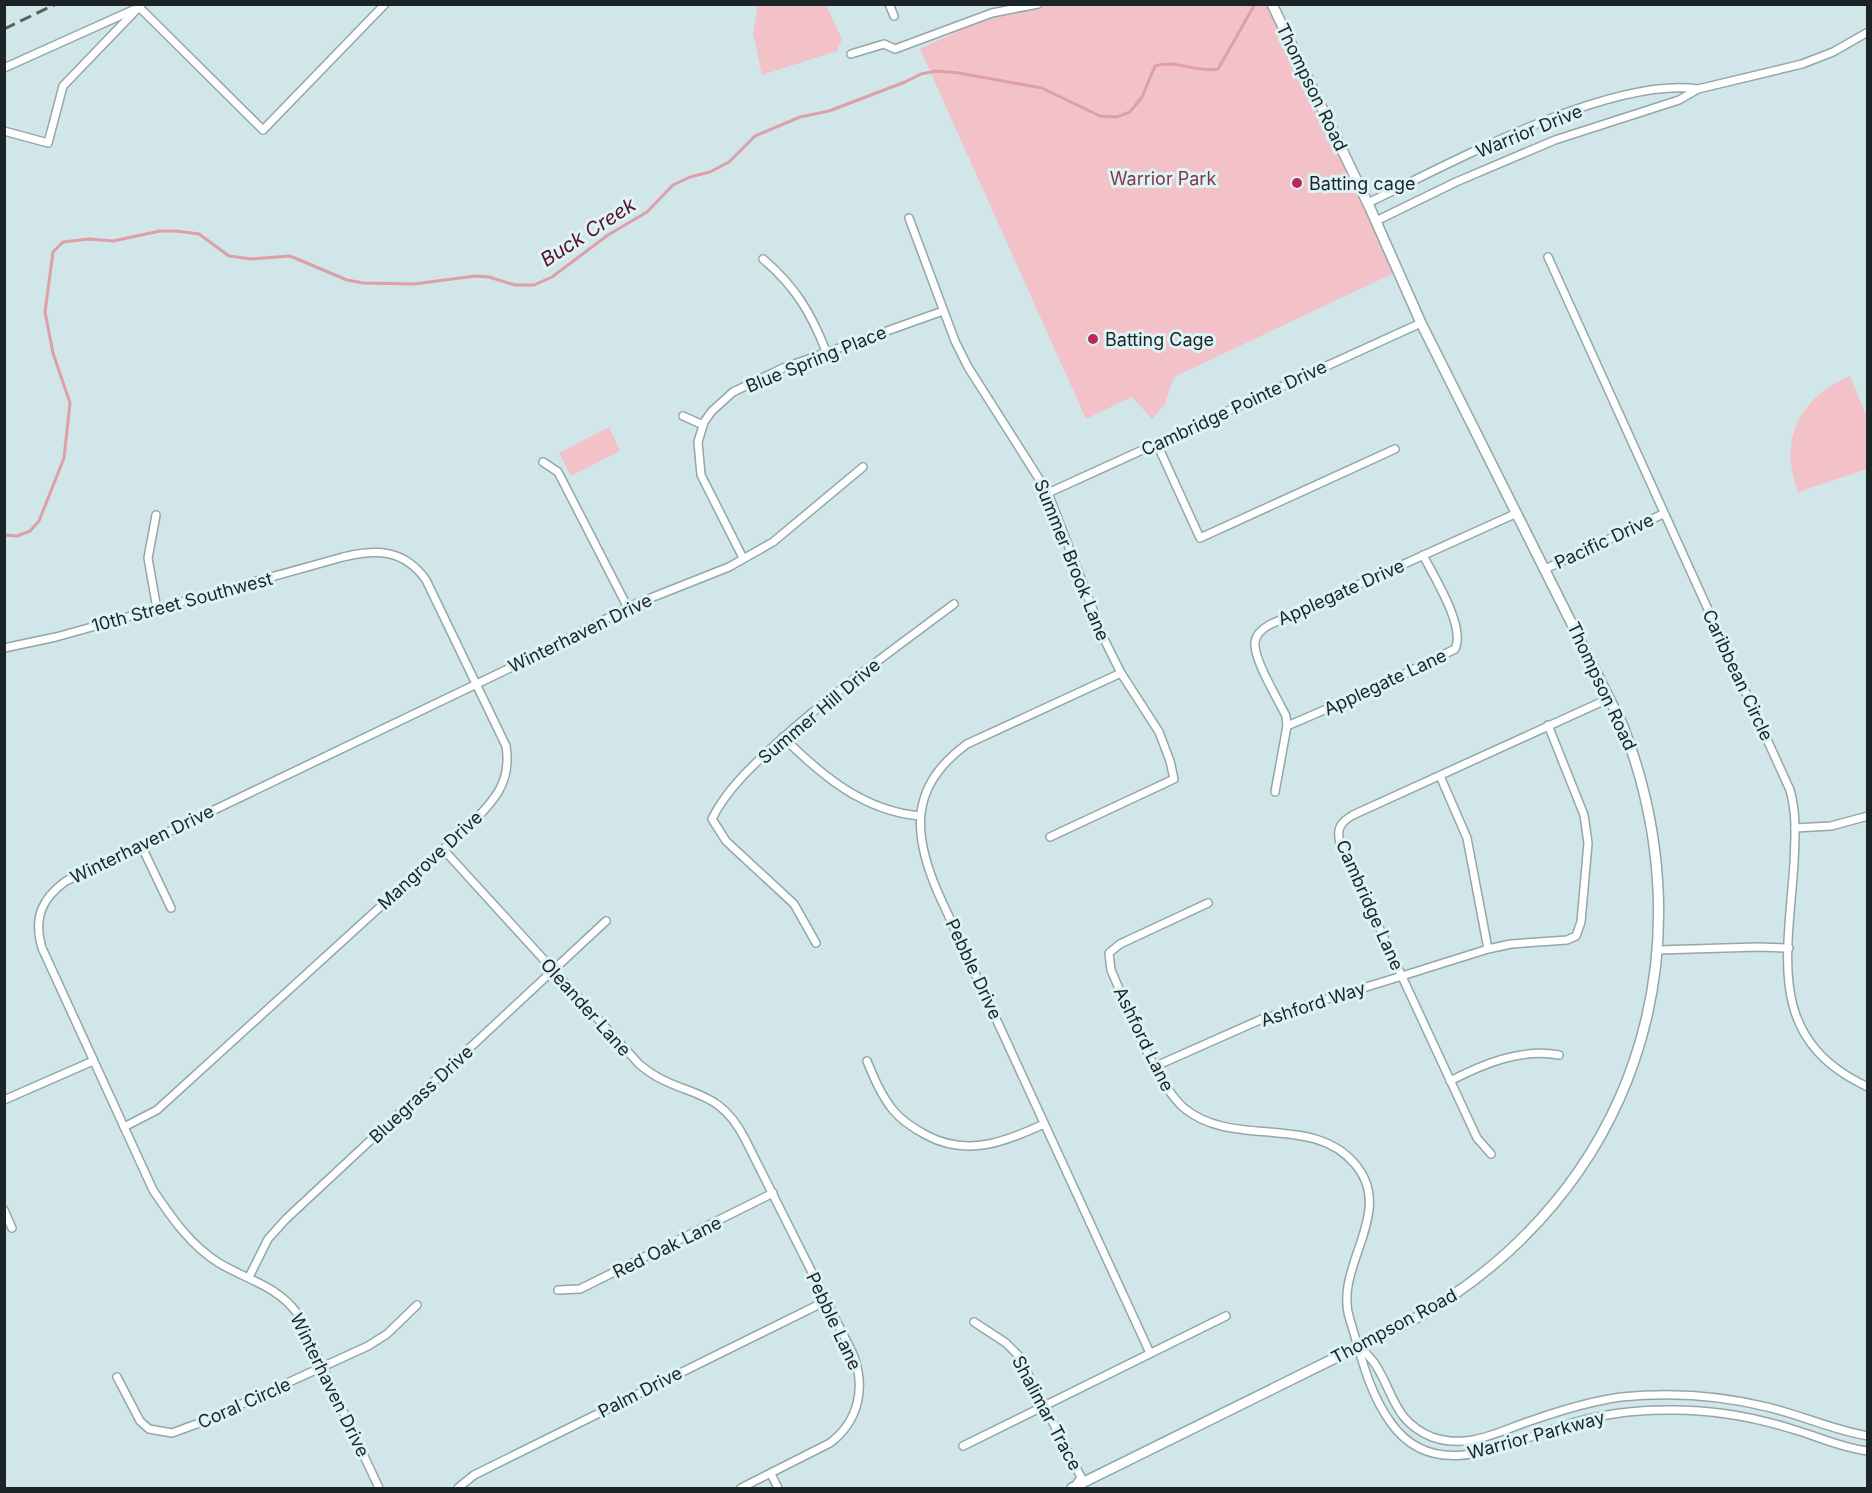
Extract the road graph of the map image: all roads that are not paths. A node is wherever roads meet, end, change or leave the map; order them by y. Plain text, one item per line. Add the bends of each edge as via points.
1 (386, 4) edge
2 (889, 4) edge
3 (1038, 4) edge
4 (1272, 4) edge
5 (139, 7) edge
6 (894, 16) dead end
7 (1868, 32) edge
8 (851, 54) dead end
9 (4, 68) edge
10 (1698, 89) junction
11 (4, 131) edge
12 (1368, 203) junction
13 (909, 218) dead end
14 (1376, 221) junction
15 (1548, 257) dead end
16 (763, 259) dead end
17 (943, 311) junction
18 (1421, 323) junction
19 (826, 351) junction
20 (683, 416) dead end
21 (703, 425) junction
22 (1156, 444) junction
23 (1395, 449) dead end
24 (543, 462) dead end
25 (862, 467) dead end
26 (1048, 493) junction
27 (1517, 513) junction
28 (1663, 514) junction
29 (156, 515) dead end
30 (359, 554) joint
31 (1423, 555) junction
32 (743, 558) junction
33 (1545, 568) junction
34 (954, 603) dead end
35 (628, 608) junction
36 (157, 609) junction
37 (4, 648) edge
38 (1121, 673) junction
39 (477, 683) junction
40 (1610, 698) junction
41 (1548, 725) junction
42 (1287, 726) junction
43 (783, 737) junction
44 (1440, 776) junction
45 (1275, 792) dead end
46 (920, 816) junction
47 (1868, 816) edge
48 (1795, 828) junction
49 (1050, 837) dead end
50 (141, 845) junction
51 (443, 849) junction
52 (1208, 903) dead end
53 (171, 908) dead end
54 (606, 921) dead end
55 (816, 943) dead end
56 (1789, 948) junction
57 (1488, 950) junction
58 (1658, 950) junction
59 (554, 972) junction
60 (1402, 976) junction
61 (1559, 1055) dead end
62 (93, 1061) junction
63 (867, 1061) dead end
64 (1156, 1066) junction
65 (1450, 1081) junction
66 (1868, 1087) edge
67 (4, 1100) edge
68 (1044, 1124) junction
69 (124, 1127) junction
70 (745, 1139) joint
71 (1491, 1154) dead end
72 (773, 1194) junction
73 (4, 1210) edge
74 (12, 1228) dead end
75 (249, 1277) junction
76 (558, 1290) dead end
77 (826, 1301) junction
78 (417, 1305) dead end
79 (1226, 1316) dead end
80 (974, 1322) dead end
81 (1360, 1347) junction
82 (1150, 1353) junction
83 (324, 1367) junction
84 (117, 1377) dead end
85 (1045, 1404) junction
86 (1868, 1436) edge
87 (963, 1446) dead end
88 (1868, 1451) edge
89 (771, 1474) junction
90 (376, 1487) edge
91 (458, 1488) edge
92 (741, 1488) edge
93 (778, 1488) edge
94 (1073, 1488) edge

1 - 5 street via 263,130
2 - 6 street
3 - 8 street via 992,13 894,49 884,44
4 - 12 street, Thompson Road
5 - 9 street
5 - 11 street via 63,86 48,143
7 - 10 street, Warrior Drive via 1802,64
10 - 12 street, Warrior Drive via 1660,89 1569,112
10 - 14 street, Warrior Drive via 1678,100 1555,140
12 - 14 street, Thompson Road
13 - 17 street, Summer Brook Lane
14 - 18 street, Thompson Road
15 - 28 street, Caribbean Circle
16 - 19 street via 799,294
17 - 19 street, Blue Spring Place
17 - 26 street, Summer Brook Lane via 968,367
18 - 22 street, Cambridge Pointe Drive
18 - 27 street, Thompson Road
19 - 21 street, Blue Spring Place via 733,392 722,399
20 - 21 street
21 - 32 street, Blue Spring Place via 698,442 701,475
22 - 23 street via 1200,538
22 - 26 street, Cambridge Pointe Drive
24 - 35 street via 558,472
25 - 32 street, Winterhaven Drive via 773,542
26 - 38 street, Summer Brook Lane via 1099,628
27 - 31 street, Applegate Drive
27 - 33 street, Thompson Road
28 - 33 street, Pacific Drive
28 - 48 street, Caribbean Circle via 1784,775
29 - 36 street via 148,558
30 - 36 street, 10th Street Southwest
30 - 39 street, Mangrove Drive via 390,553 417,567
31 - 42 street, Applegate Drive via 1259,633 1255,645 1258,657
31 - 42 street, Applegate Lane via 1455,622 1455,649
32 - 35 street, Winterhaven Drive
33 - 40 street, Thompson Road
34 - 43 street, Summer Hill Drive
35 - 39 street, Winterhaven Drive
36 - 37 street, 10th Street Southwest
38 - 46 street, Pebble Drive via 967,744 934,778
38 - 49 street, Summer Brook Lane via 1159,732 1174,778
39 - 50 street, Winterhaven Drive
39 - 51 street, Mangrove Drive via 506,746 507,771 492,803
40 - 41 street, Cambridge Lane
40 - 58 street, Thompson Road via 1636,758 1652,818 1660,896
41 - 44 street, Cambridge Lane
41 - 57 street, Ashford Way via 1585,822 1588,843 1580,930 1567,940 1511,944
42 - 45 street
43 - 46 street via 852,795 884,809
43 - 55 street, Summer Hill Drive via 718,805 712,819 734,850 794,904
44 - 57 street via 1467,838
44 - 60 street, Cambridge Lane via 1341,822 1338,834
46 - 68 street, Pebble Drive via 919,836 928,871
47 - 48 street via 1832,826
48 - 56 street, Caribbean Circle
50 - 53 street
50 - 62 street, Winterhaven Drive via 66,881 47,897 39,915 37,931 42,948
51 - 59 street, Oleander Lane
51 - 69 street, Mangrove Drive via 157,1110
52 - 64 street, Ashford Lane via 1120,944 1109,953 1111,970
54 - 59 street, Bluegrass Drive
56 - 58 street
56 - 66 street, Caribbean Circle via 1791,999 1806,1039 1827,1063
57 - 60 street, Ashford Way
58 - 81 street, Thompson Road via 1646,1022 1627,1082 1597,1143 1558,1200 1505,1256 1454,1295
59 - 70 street, Oleander Lane via 639,1064 661,1082 714,1100 732,1117
59 - 75 street, Bluegrass Drive via 286,1219 268,1239
60 - 64 street, Ashford Way via 1262,1020
60 - 65 street, Cambridge Lane
61 - 65 street via 1543,1052 1501,1059
62 - 67 street
62 - 69 street, Winterhaven Drive
63 - 68 street via 893,1110 910,1126 942,1142 963,1146 992,1144
64 - 81 street, Ashford Lane via 1169,1093 1199,1118 1223,1126 1319,1139 1337,1148 1356,1166 1368,1188 1370,1204 1346,1302
65 - 71 street, Cambridge Lane via 1477,1138
68 - 82 street, Pebble Drive
69 - 75 street, Winterhaven Drive via 153,1190 176,1223 210,1257
70 - 72 street, Pebble Lane
72 - 76 street, Red Oak Lane via 580,1289
72 - 77 street, Pebble Lane
73 - 74 street
75 - 83 street, Winterhaven Drive via 291,1304
77 - 89 street, Pebble Lane via 859,1368 858,1404 836,1438
77 - 91 street, Palm Drive via 474,1475
78 - 83 street, Coral Circle via 387,1334
79 - 82 street
80 - 85 street, Shalimar Trace via 1014,1350
81 - 86 street, Warrior Parkway via 1375,1364 1403,1416 1430,1436 1454,1442 1483,1439 1572,1407 1619,1398 1668,1395 1706,1396 1767,1407
81 - 88 street, Warrior Parkway via 1363,1370 1396,1430 1418,1446 1444,1455 1483,1453 1599,1417 1668,1410 1743,1416
81 - 94 street, Thompson Road
82 - 85 street
83 - 84 street, Coral Circle via 202,1422 166,1434 149,1429 140,1421
83 - 90 street, Winterhaven Drive
85 - 87 street
85 - 94 street, Shalimar Trace via 1081,1477
89 - 92 street, Pebble Lane
89 - 93 street

